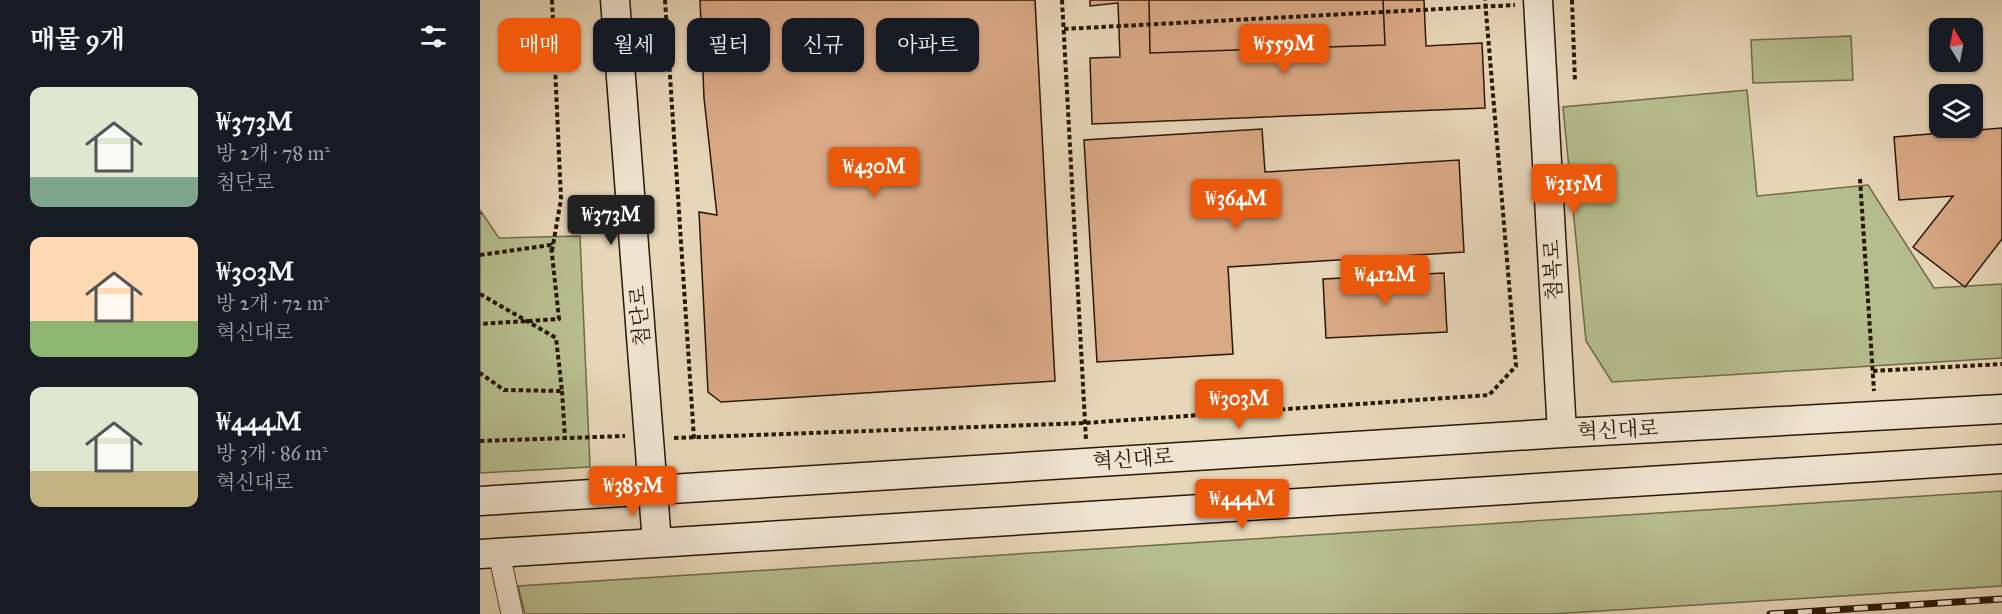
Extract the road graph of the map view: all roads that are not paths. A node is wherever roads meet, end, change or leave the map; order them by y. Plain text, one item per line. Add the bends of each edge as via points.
1 (615, 0) edge
2 (1539, 2) edge
3 (2002, 409) edge
4 (1562, 433) junction
5 (2002, 459) edge
6 (654, 489) junction
7 (480, 501) edge
8 (657, 543) junction
9 (489, 553) edge
10 (512, 614) edge

1 - 6 main road, 첨단로
2 - 4 main road, 첨복로
3 - 4 main road, 혁신대로
4 - 6 main road, 혁신대로
5 - 8 main road
6 - 7 main road, 혁신대로
6 - 8 main road, 첨단로
8 - 9 main road
9 - 10 street

